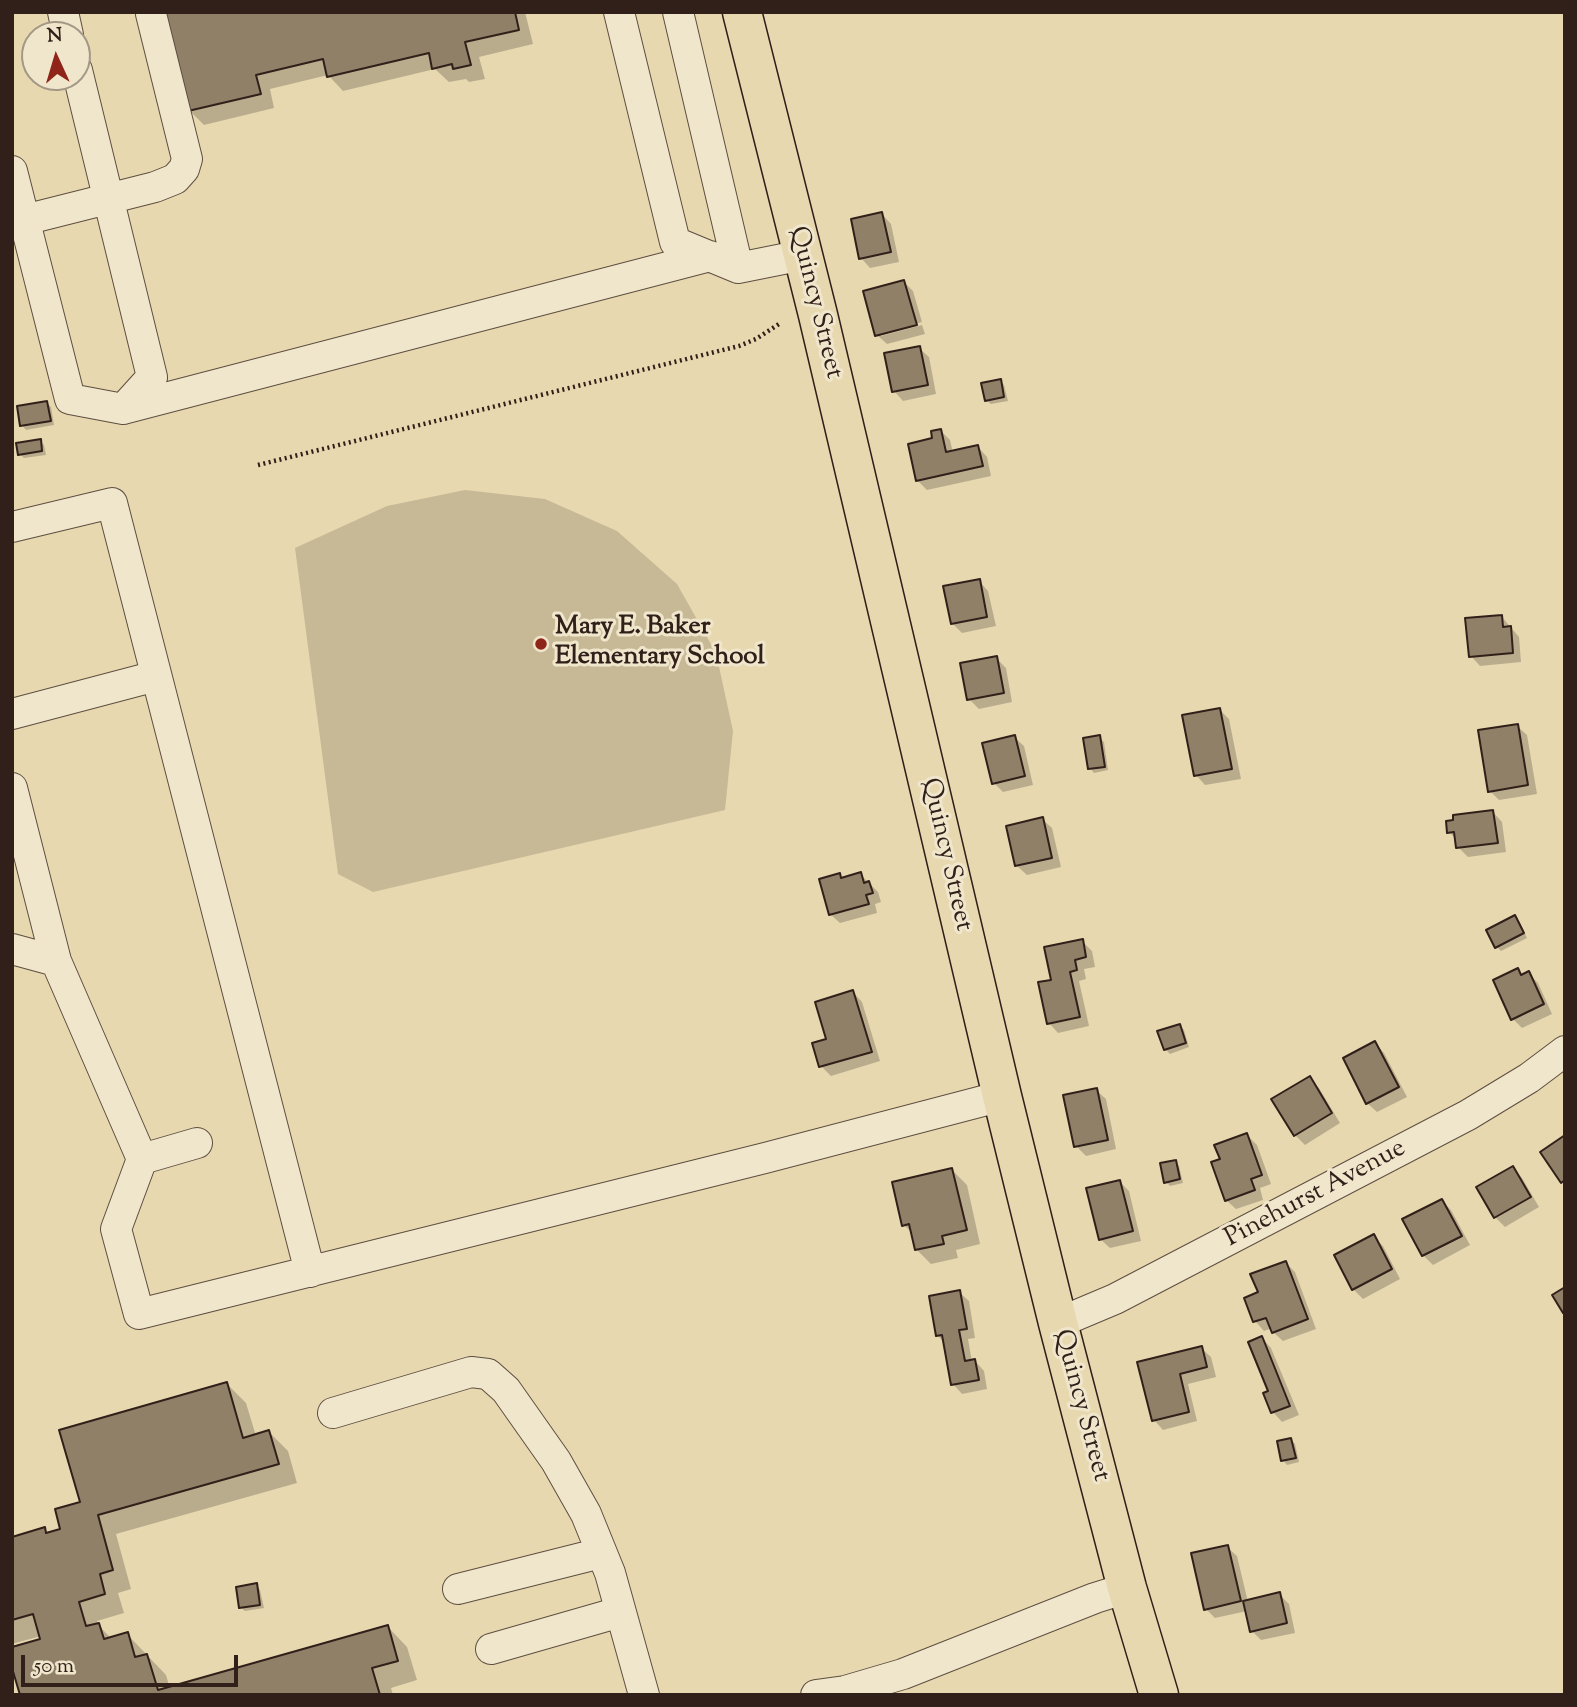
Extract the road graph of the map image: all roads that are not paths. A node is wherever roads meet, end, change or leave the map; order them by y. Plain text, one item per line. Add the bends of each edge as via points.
1 (620, 12) edge
2 (678, 12) edge
3 (742, 12) edge
4 (151, 14) edge
5 (82, 91) edge
6 (12, 171) edge
7 (108, 198) junction
8 (24, 220) junction
9 (803, 255) junction
10 (710, 256) junction
11 (738, 268) junction
12 (123, 409) junction
13 (12, 527) edge
14 (156, 676) junction
15 (12, 714) edge
16 (12, 788) edge
17 (12, 949) edge
18 (56, 961) junction
19 (1565, 1051) edge
20 (1002, 1096) junction
21 (197, 1143) dead end
22 (142, 1159) junction
23 (310, 1272) junction
24 (1058, 1323) junction
25 (333, 1413) dead end
26 (601, 1553) junction
27 (1127, 1587) junction
28 (458, 1589) dead end
29 (620, 1612) junction
30 (491, 1649) dead end
31 (1149, 1692) edge
32 (644, 1695) edge
33 (816, 1695) edge

1 - 10 street via 675,242
2 - 11 street
3 - 9 main road, Quincy Street
4 - 7 street via 187,159 175,179
5 - 7 street
6 - 8 street
7 - 8 street
7 - 12 street via 152,377
8 - 12 street via 70,399
9 - 11 street
9 - 20 main road, Quincy Street
10 - 11 street
10 - 12 street
13 - 14 street via 112,503
14 - 15 street
14 - 23 street
16 - 18 street
17 - 18 street
18 - 22 street
19 - 24 street, Pinehurst Avenue via 1468,1115 1115,1300
20 - 23 street
20 - 24 main road, Quincy Street
21 - 22 street
22 - 23 street via 116,1229 139,1314
24 - 27 main road, Quincy Street
25 - 26 street via 471,1372 488,1374 506,1390 556,1461 586,1514
26 - 28 street
26 - 29 street
27 - 31 main road, Quincy Street
27 - 33 street via 903,1674
29 - 30 street
29 - 32 street

